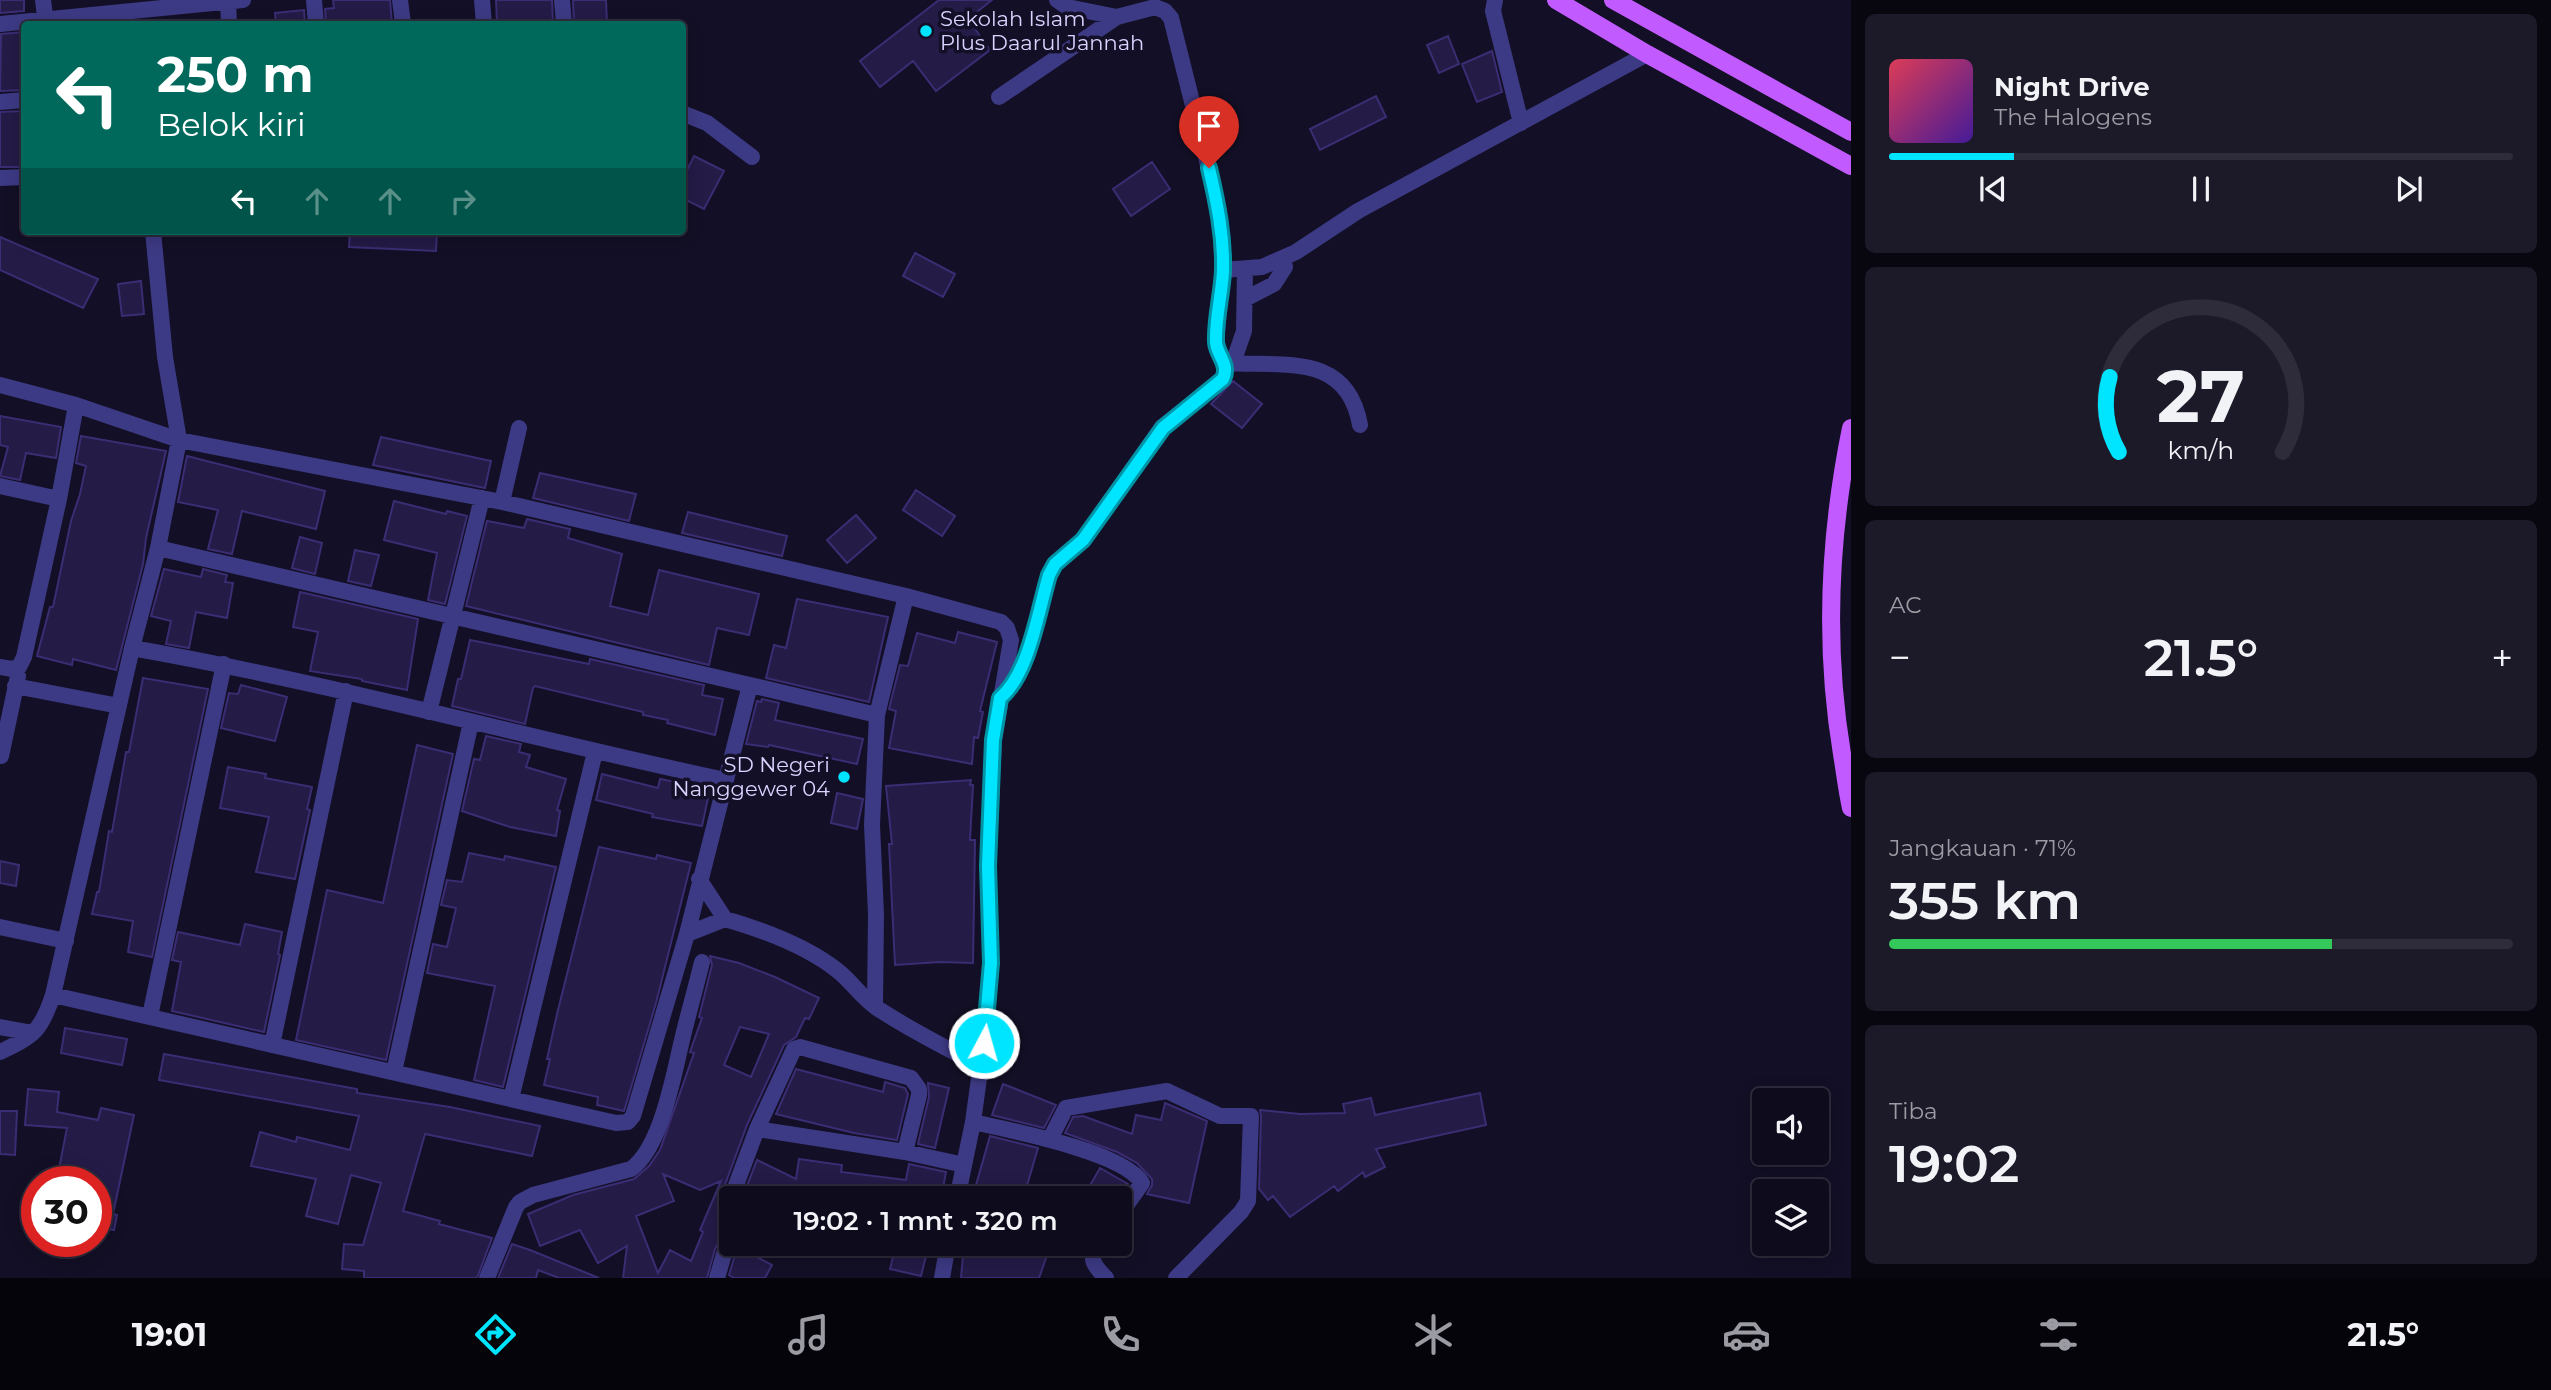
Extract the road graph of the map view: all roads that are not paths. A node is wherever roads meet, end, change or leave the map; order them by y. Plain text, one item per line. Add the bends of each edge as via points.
1 (43, 0) edge
2 (314, 0) edge
3 (400, 0) edge
4 (482, 0) edge
5 (562, 0) edge
6 (1057, 0) edge
7 (1495, 0) edge
8 (1556, 0) edge
9 (1613, 0) edge
10 (233, 1) edge
11 (135, 12) edge
12 (1117, 17) junction
13 (45, 21) edge
14 (54, 21) edge
15 (230, 21) edge
16 (316, 21) edge
17 (402, 21) edge
18 (484, 21) edge
19 (564, 21) edge
20 (0, 23) edge
21 (21, 23) edge
22 (1647, 54) junction
23 (999, 97) dead end
24 (21, 100) edge
25 (0, 102) edge
26 (686, 115) edge
27 (1521, 123) junction
28 (1851, 132) edge
29 (752, 157) dead end
30 (1851, 166) edge
31 (21, 177) edge
32 (0, 178) edge
33 (153, 235) edge
34 (1283, 259) junction
35 (1223, 270) junction
36 (1245, 270) junction
37 (1247, 298) junction
38 (1227, 368) junction
39 (0, 385) edge
40 (76, 405) junction
41 (1360, 425) dead end
42 (519, 428) dead end
43 (1851, 428) edge
44 (179, 440) junction
45 (0, 486) edge
46 (482, 498) junction
47 (59, 499) junction
48 (502, 502) junction
49 (158, 548) junction
50 (906, 596) junction
51 (453, 618) junction
52 (132, 648) junction
53 (224, 664) junction
54 (0, 667) edge
55 (19, 667) junction
56 (750, 685) junction
57 (15, 686) junction
58 (346, 691) junction
59 (1000, 698) junction
60 (119, 706) junction
61 (429, 712) junction
62 (877, 715) junction
63 (471, 722) junction
64 (595, 752) junction
65 (1, 756) edge
66 (725, 780) junction
67 (1851, 808) edge
68 (699, 879) junction
69 (725, 919) junction
70 (0, 927) edge
71 (687, 934) junction
72 (66, 941) junction
73 (702, 962) dead end
74 (52, 995) junction
75 (875, 1006) junction
76 (150, 1016) junction
77 (0, 1027) edge
78 (33, 1033) junction
79 (272, 1045) junction
80 (0, 1052) edge
81 (981, 1066) junction
82 (394, 1072) junction
83 (511, 1099) junction
84 (973, 1122) junction
85 (757, 1129) junction
86 (1050, 1139) junction
87 (905, 1152) junction
88 (964, 1165) junction
89 (736, 1186) edge
90 (960, 1186) edge
91 (1132, 1198) edge
92 (723, 1256) edge
93 (946, 1256) edge
94 (1092, 1256) edge
95 (487, 1278) edge
96 (717, 1278) edge
97 (942, 1278) edge
98 (1106, 1278) edge
99 (1177, 1278) edge

1 - 13 street
2 - 16 street
3 - 17 street
4 - 18 street
5 - 19 street
6 - 12 street via 1067,7
7 - 27 street via 1493,11
8 - 22 main road
9 - 28 main road
10 - 11 street
10 - 15 street
11 - 14 street
12 - 23 street
12 - 35 street via 1154,7 1171,18 1215,193
20 - 21 street
22 - 27 street
22 - 30 main road
24 - 25 street
26 - 29 street via 707,123
27 - 34 street via 1358,211
31 - 32 street
33 - 44 street via 165,357
34 - 36 street
34 - 37 street via 1285,267 1274,284
35 - 36 street
35 - 38 street via 1216,342
36 - 37 street
37 - 38 street via 1244,331
38 - 41 street via 1307,367 1324,372 1345,386
38 - 59 street via 1163,428 1083,540 1055,564 1022,669
39 - 40 street
40 - 44 street
40 - 47 street
42 - 48 street
43 - 67 main road via 1832,554 1830,637 1836,720
44 - 46 street
44 - 49 street
45 - 47 street
46 - 48 street
46 - 51 street
47 - 55 street
48 - 50 street
49 - 51 street
49 - 52 street
50 - 59 street via 992,618 1007,628 1011,650
50 - 62 street
51 - 56 street
51 - 61 street
52 - 53 street
52 - 60 street
53 - 58 street
53 - 76 street
54 - 55 street
55 - 57 street
56 - 62 street
56 - 66 street
57 - 60 street
57 - 65 street
58 - 61 street
58 - 79 street
59 - 81 street via 993,740 988,866 991,963
60 - 72 street
61 - 63 street
62 - 75 street via 872,825
63 - 64 street
63 - 82 street
64 - 66 street
64 - 83 street
66 - 68 street
68 - 69 street
68 - 71 street
69 - 71 street
69 - 75 street via 822,959
70 - 72 street
71 - 83 street via 632,1119 616,1123
72 - 74 street
73 - 95 street via 668,1098 641,1160 631,1169 520,1202
74 - 76 street
74 - 78 street via 45,1019
75 - 81 street
76 - 79 street
77 - 78 street
78 - 80 street
79 - 82 street
81 - 84 street
82 - 83 street
84 - 86 street
84 - 88 street
85 - 87 street
85 - 87 street via 794,1049 800,1047 911,1078 919,1095
85 - 89 street
86 - 91 street via 1110,1161 1139,1178 1142,1183
86 - 99 street via 1066,1108 1167,1091 1220,1116 1251,1116 1248,1201
87 - 88 street
88 - 90 street
92 - 96 street
93 - 97 street
94 - 98 street via 1094,1266

